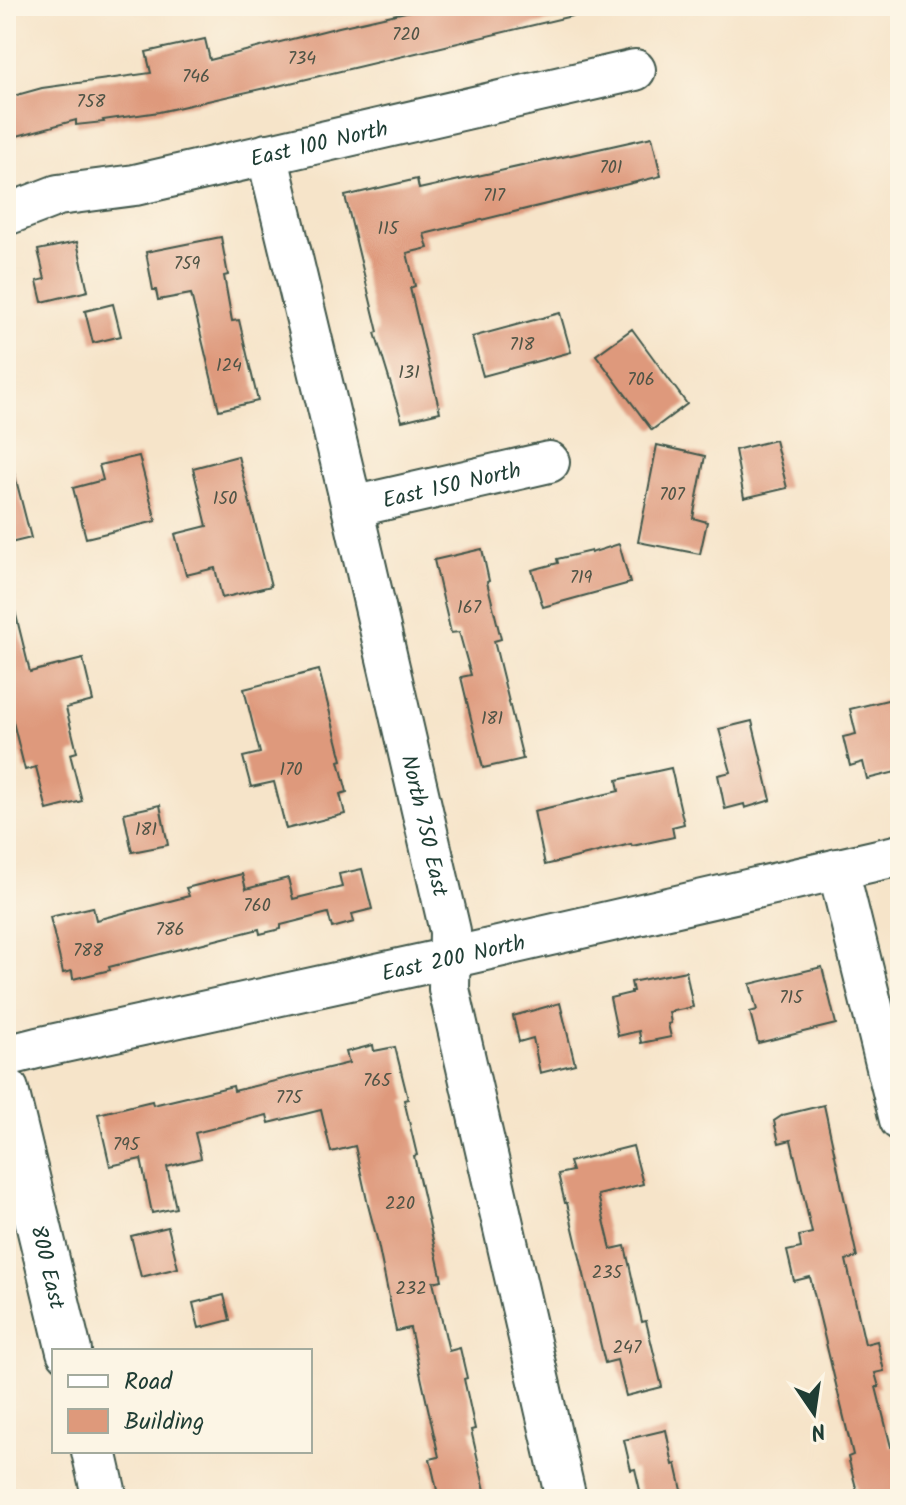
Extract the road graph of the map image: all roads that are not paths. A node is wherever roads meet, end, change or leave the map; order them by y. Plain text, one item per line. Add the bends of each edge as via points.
1 (635, 70) dead end
2 (267, 154) junction
3 (6, 215) edge
4 (549, 462) dead end
5 (352, 507) junction
6 (900, 855) edge
7 (838, 869) junction
8 (450, 958) junction
9 (6, 1056) edge
10 (6, 1090) edge
11 (900, 1120) edge
12 (69, 1349) edge
13 (94, 1453) edge
14 (105, 1499) edge
15 (566, 1499) edge

1 - 2 street, East 100 North
2 - 3 street, East 100 North via 135,185 58,195
2 - 5 street, North 750 East
4 - 5 street, East 150 North
5 - 8 street, North 750 East via 450,931
6 - 7 street, East 200 North
7 - 8 street, East 200 North
7 - 11 street
8 - 9 street, East 200 North
8 - 15 street, North 750 East via 449,989
10 - 12 main road, 800 East
13 - 14 main road

